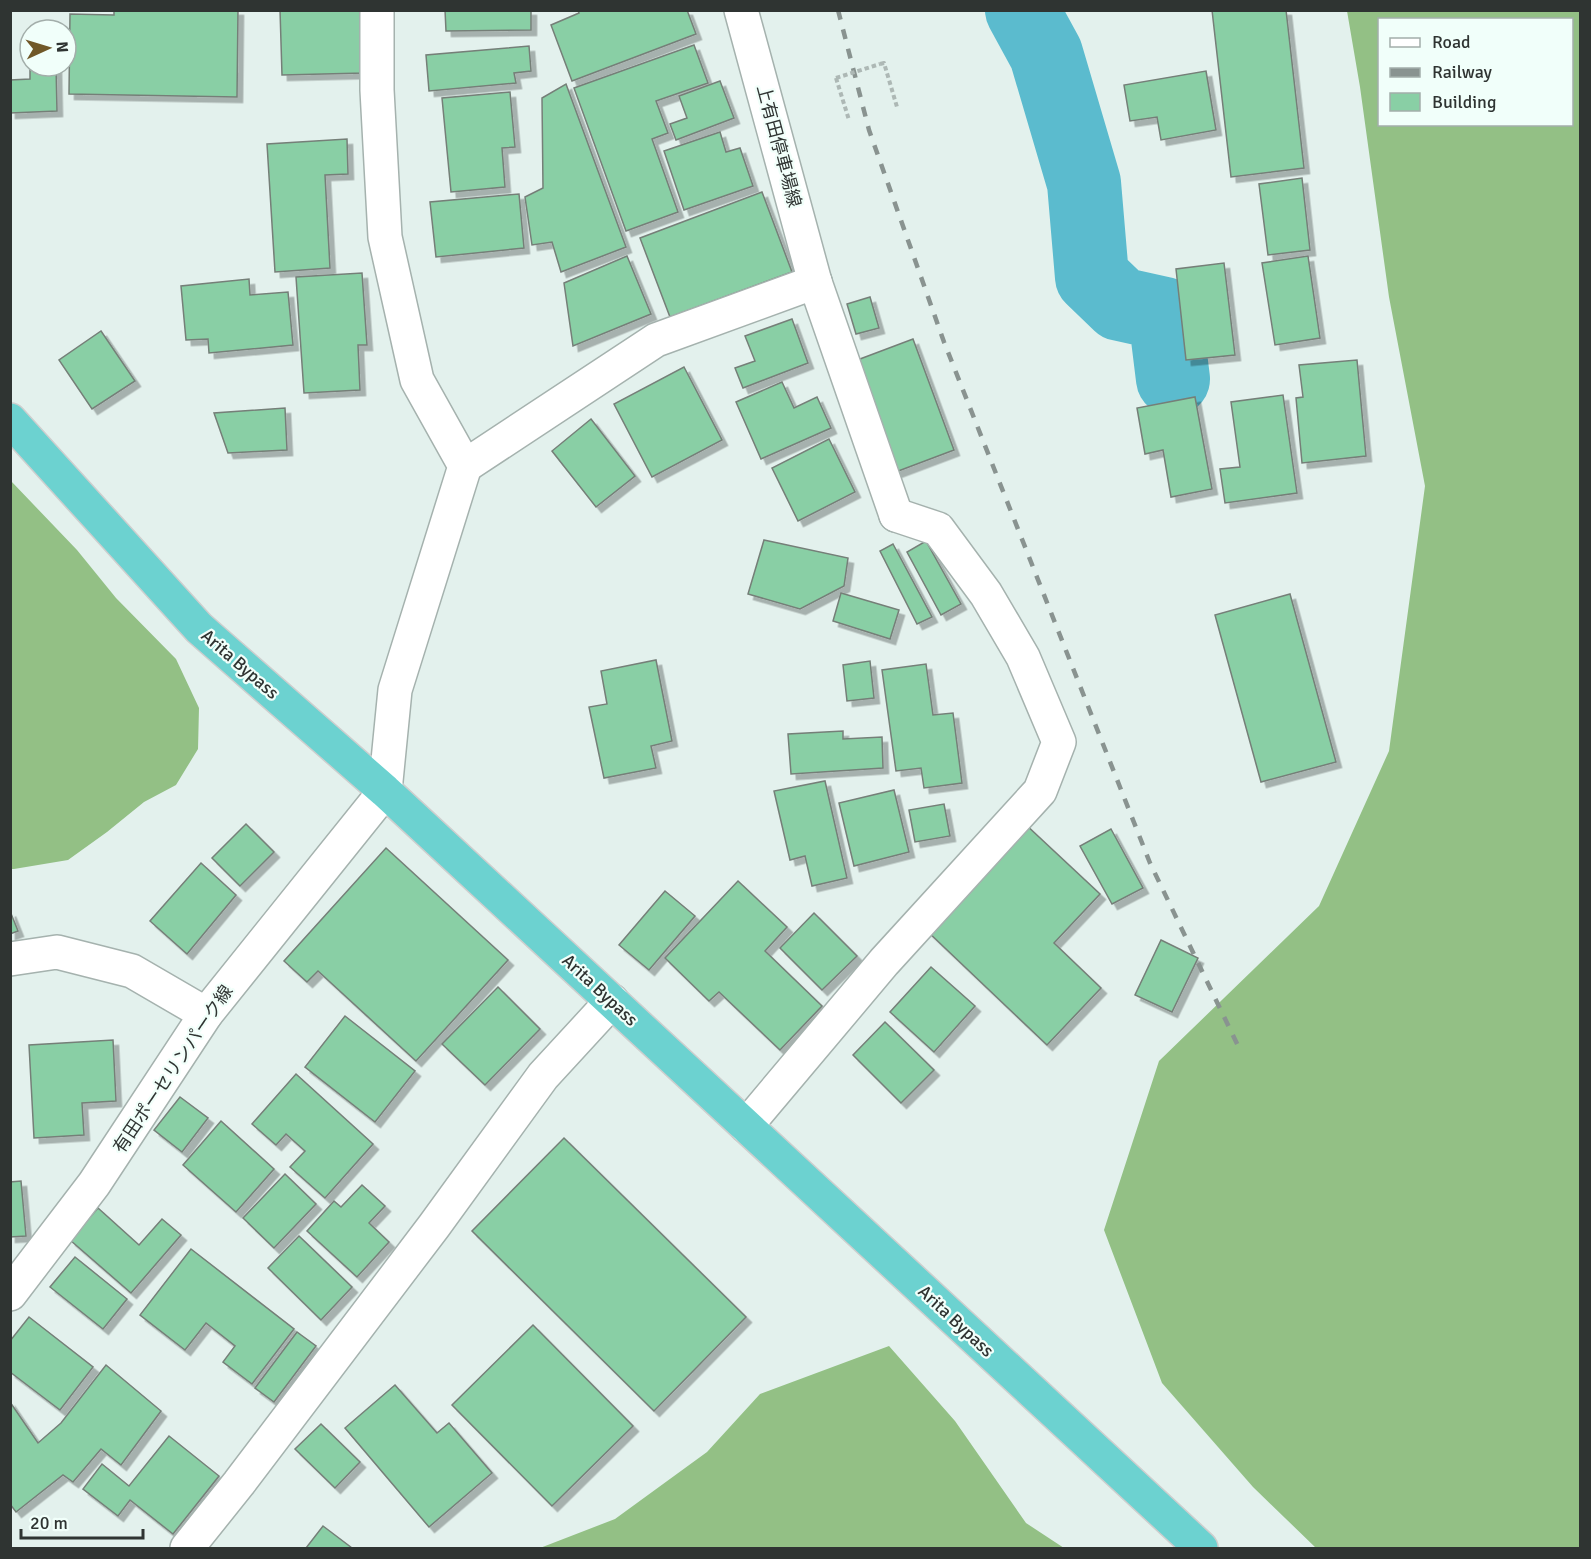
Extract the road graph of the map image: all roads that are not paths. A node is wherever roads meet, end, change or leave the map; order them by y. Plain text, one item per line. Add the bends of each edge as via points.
1 (377, 10) edge
2 (741, 10) edge
3 (816, 282) junction
4 (11, 422) edge
5 (465, 466) junction
6 (385, 791) junction
7 (10, 959) edge
8 (612, 1001) junction
9 (206, 1014) junction
10 (746, 1126) junction
11 (10, 1294) edge
12 (187, 1548) edge
13 (1201, 1548) edge

1 - 5 street via 385,237 417,380
2 - 3 street, 上有田停車場線
3 - 5 street via 656,340
3 - 10 street, 上有田停車場線 via 896,516 939,529 986,594 1023,657 1059,742 1040,791 884,962
4 - 6 highway, Arita Bypass via 199,628
5 - 6 street via 395,690
6 - 8 highway, Arita Bypass
6 - 9 street, 有田ポーセリンパーク線
7 - 9 street via 57,952 132,971
8 - 10 highway, Arita Bypass
8 - 12 street via 543,1076
9 - 11 street, 有田ポーセリンパーク線 via 94,1184
10 - 13 highway, Arita Bypass

